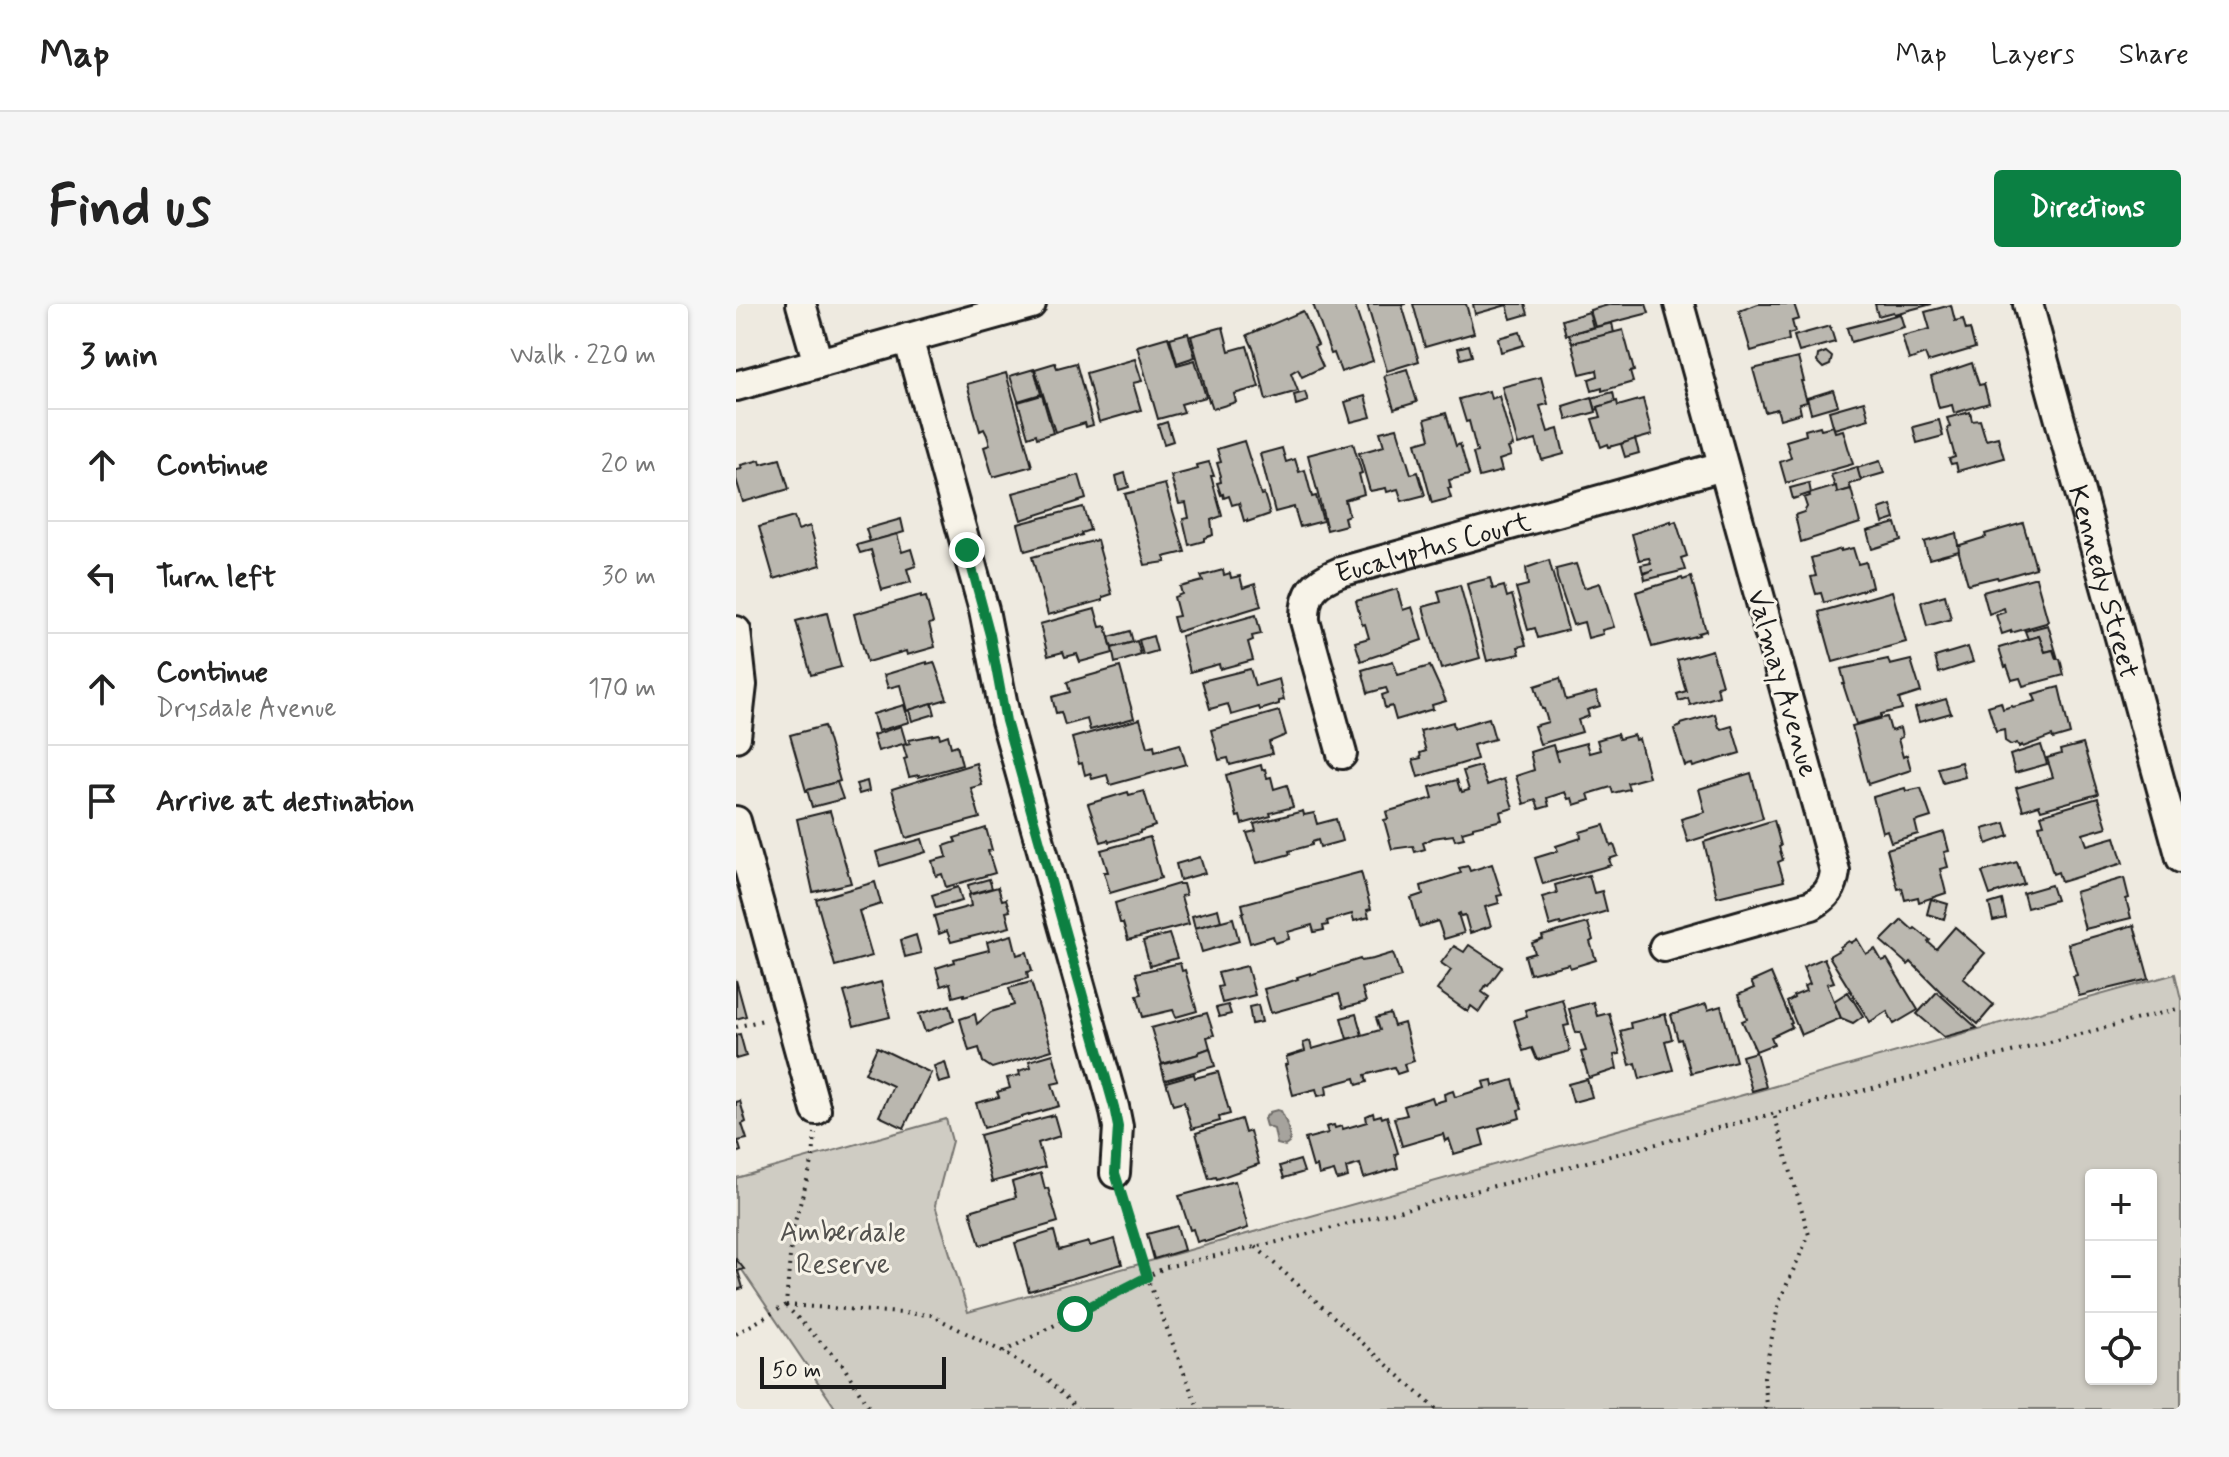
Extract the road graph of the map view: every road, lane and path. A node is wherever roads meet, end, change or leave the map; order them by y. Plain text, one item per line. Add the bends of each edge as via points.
1 (801, 304) edge
2 (1031, 304) edge
3 (1679, 304) edge
4 (2028, 304) edge
5 (908, 338) junction
6 (818, 363) junction
7 (736, 386) edge
8 (1723, 466) junction
9 (736, 631) edge
10 (736, 737) edge
11 (1342, 754) dead end
12 (2174, 805) edge
13 (736, 821) edge
14 (2181, 858) edge
15 (1664, 947) dead end
16 (2181, 1008) edge
17 (816, 1110) joint
18 (1774, 1114) junction
19 (1115, 1173) joint
20 (1256, 1247) junction
21 (1147, 1277) junction
22 (786, 1305) junction
23 (736, 1334) edge
24 (1003, 1352) junction
25 (870, 1409) edge
26 (1077, 1409) edge
27 (1198, 1409) edge
28 (1436, 1409) edge
29 (1764, 1409) edge

1 - 6 street
2 - 5 street
3 - 8 street, Valmay Avenue
4 - 12 street, Kennedy Street
5 - 6 street
5 - 19 street via 984,610 1006,721 1114,1107
6 - 7 street
8 - 11 street, Eucalyptus Court via 1324,578 1307,597 1305,621
8 - 15 street, Valmay Avenue via 1835,871 1833,884 1812,905
9 - 10 street via 742,685
12 - 14 street, Kennedy Street
13 - 17 street
16 - 18 path
17 - 22 path via 813,1159 792,1232
18 - 20 path
18 - 29 path via 1809,1235 1779,1302 1764,1377
19 - 21 path
20 - 21 path via 1166,1267
20 - 28 path
21 - 24 path
21 - 27 path
22 - 23 path
22 - 24 path via 931,1315
22 - 25 path via 842,1364
24 - 26 path via 1046,1378

